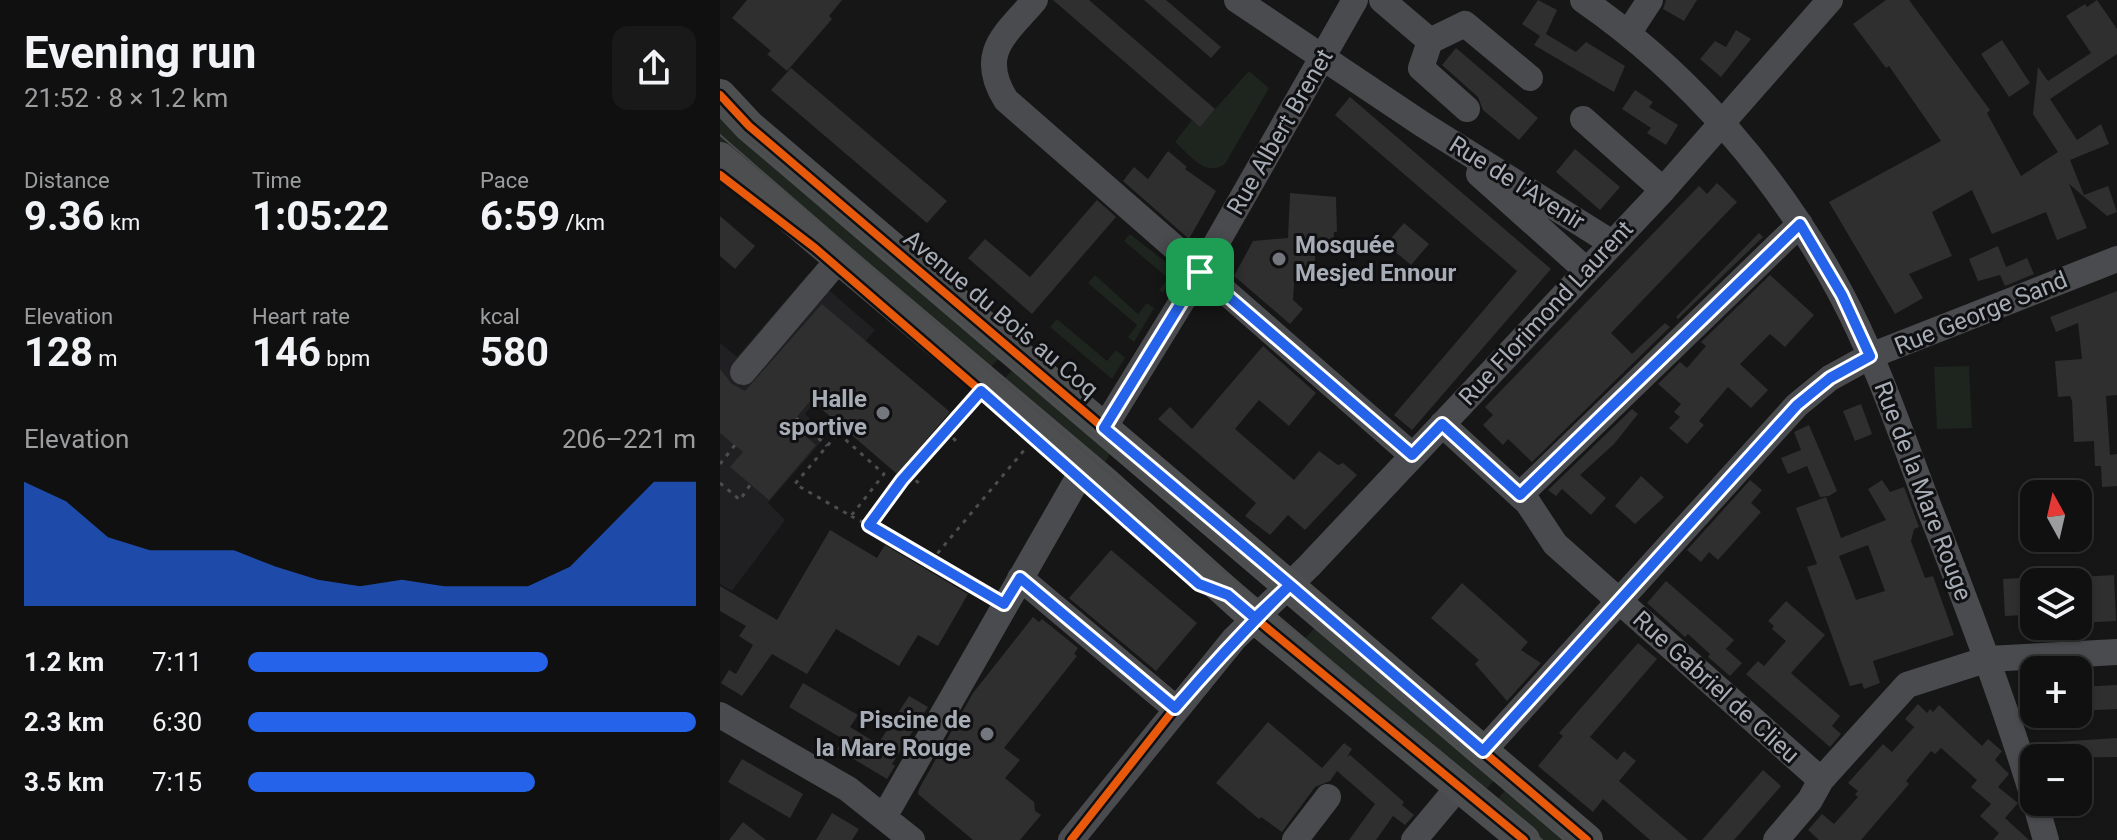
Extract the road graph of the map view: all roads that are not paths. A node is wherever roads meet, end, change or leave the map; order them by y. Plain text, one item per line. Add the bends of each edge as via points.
1 (1035, 0) edge
2 (1237, 0) edge
3 (1355, 0) edge
4 (1382, 0) edge
5 (1583, 0) edge
6 (1650, 0) edge
7 (1830, 0) edge
8 (1629, 32) junction
9 (1430, 41) junction
10 (1324, 56) junction
11 (1530, 78) dead end
12 (720, 95) edge
13 (1467, 109) dead end
14 (1583, 119) dead end
15 (1724, 123) junction
16 (1422, 124) junction
17 (720, 158) edge
18 (1663, 190) junction
19 (1800, 224) junction
20 (1612, 243) junction
21 (839, 259) junction
22 (2117, 259) edge
23 (1586, 270) junction
24 (1200, 272) junction
25 (1870, 356) junction
26 (743, 372) dead end
27 (1442, 424) junction
28 (1104, 428) junction
29 (1412, 455) junction
30 (1085, 466) junction
31 (1520, 495) junction
32 (1020, 578) junction
33 (1290, 585) junction
34 (1619, 600) junction
35 (1255, 618) junction
36 (2117, 652) edge
37 (1988, 659) junction
38 (1175, 708) junction
39 (720, 715) edge
40 (1483, 751) junction
41 (2020, 758) edge
42 (1821, 780) junction
43 (1460, 785) junction
44 (1328, 797) dead end
45 (2039, 816) edge
46 (884, 817) junction
47 (912, 840) edge
48 (1071, 840) edge
49 (1295, 840) edge
50 (1414, 840) edge
51 (1524, 840) edge
52 (1587, 840) edge
53 (1776, 840) edge
54 (2046, 840) edge

1 - 24 street via 997,44 992,64 1006,100
2 - 10 street, Rue de l'Avenir
3 - 10 street, Rue Albert Brenet
4 - 9 street
5 - 8 street, Rue de la Mare Rouge
6 - 8 street
7 - 15 street, Rue Florimond Laurent
8 - 15 street, Rue de la Mare Rouge
9 - 11 street via 1465,24
9 - 13 street via 1421,68
10 - 16 street, Rue de l'Avenir
10 - 24 street, Rue Albert Brenet
12 - 28 main road, Avenue du Bois au Coq via 749,126
14 - 18 street
15 - 18 street, Rue Florimond Laurent
15 - 19 street, Rue de la Mare Rouge
16 - 20 street, Rue de l'Avenir
16 - 23 street, Rue de l'Avenir
17 - 21 main road
18 - 20 street, Rue Florimond Laurent
19 - 25 street, Rue de la Mare Rouge
19 - 31 street
20 - 23 street, Rue Florimond Laurent
21 - 26 street
21 - 30 main road
22 - 25 street, Rue George Sand
23 - 27 street, Rue Florimond Laurent
24 - 28 street, Rue Albert Brenet
24 - 29 street
25 - 34 street, Rue George Sand via 1830,378 1797,405
25 - 37 street, Rue de la Mare Rouge
27 - 29 street, Rue Florimond Laurent
27 - 31 street, Rue Gabriel de Clieu
28 - 33 main road, Avenue du Bois au Coq
29 - 33 street, Rue Florimond Laurent
30 - 32 street
30 - 35 main road
31 - 34 street, Rue Gabriel de Clieu via 1555,544
32 - 38 street
32 - 46 street
33 - 35 street, Rue Florimond Laurent
33 - 40 main road, Avenue du Bois au Coq
34 - 40 street, Rue George Sand
34 - 42 street, Rue Gabriel de Clieu
35 - 38 street, Rue Florimond Laurent
35 - 43 main road
36 - 37 street, Rue Gabriel de Clieu
37 - 41 street, Rue de la Mare Rouge
37 - 42 street, Rue Gabriel de Clieu via 1907,685
38 - 48 street, Rue Florimond Laurent
39 - 46 street via 848,789
40 - 52 main road, Avenue du Bois au Coq
42 - 53 street, Rue Gabriel de Clieu
43 - 50 street
43 - 51 main road
44 - 49 street
45 - 54 street, Rue de la Mare Rouge
46 - 47 street

